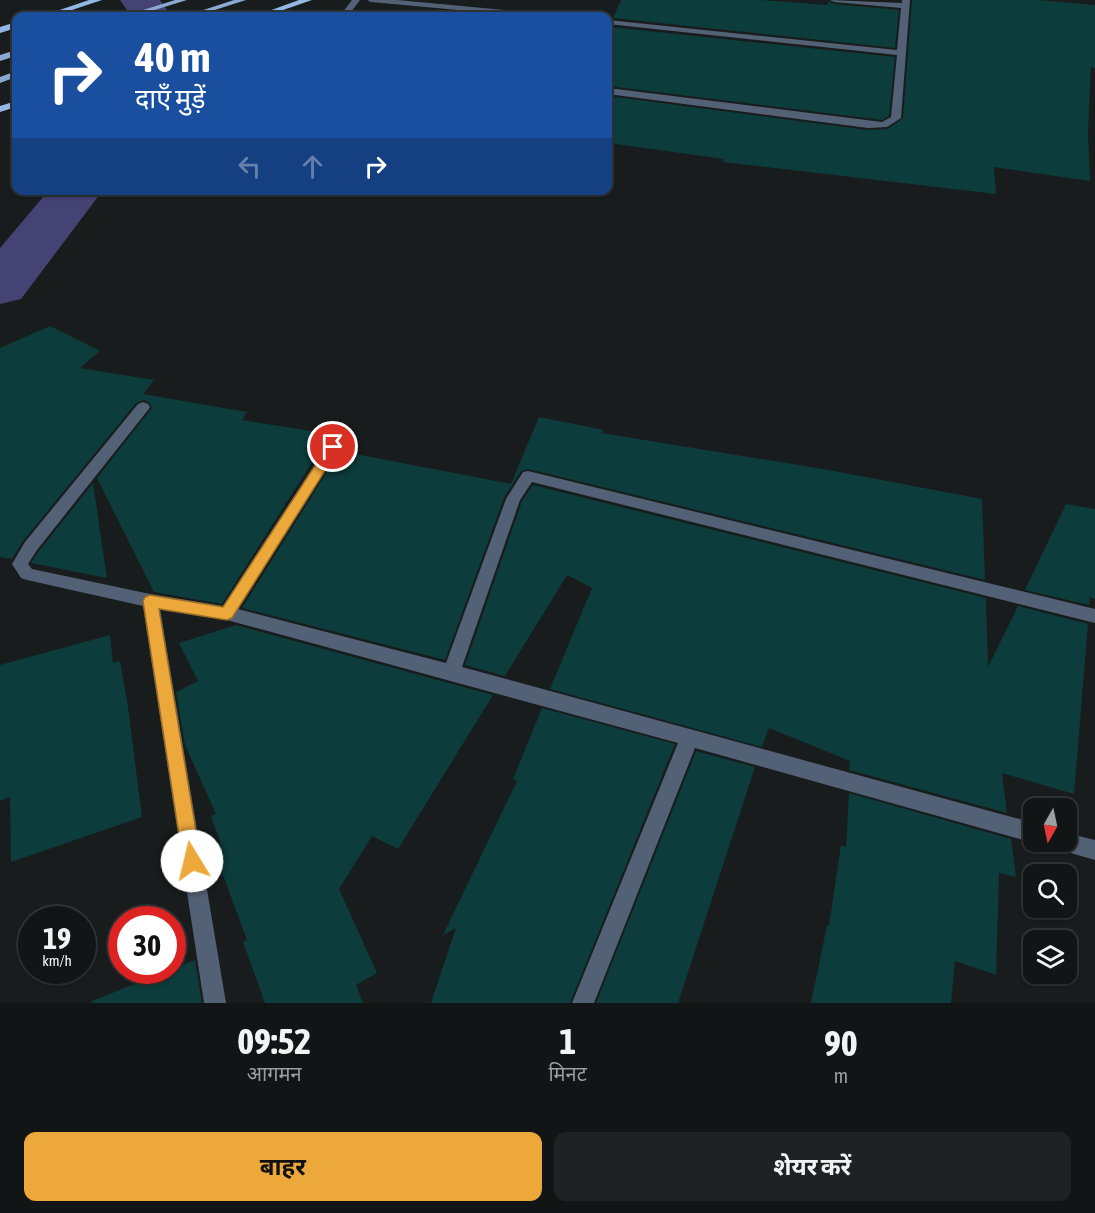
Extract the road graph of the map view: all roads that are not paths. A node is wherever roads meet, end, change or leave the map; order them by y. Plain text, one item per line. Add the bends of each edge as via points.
1 (98, 0) edge
2 (183, 0) edge
3 (242, 0) edge
4 (308, 0) edge
5 (372, 0) edge
6 (834, 0) edge
7 (906, 3) edge
8 (61, 12) edge
9 (142, 12) edge
10 (202, 12) edge
11 (271, 12) edge
12 (502, 12) edge
13 (612, 22) edge
14 (901, 53) junction
15 (612, 92) edge
16 (143, 407) dead end
17 (333, 447) dead end
18 (150, 601) junction
19 (227, 614) junction
20 (1095, 616) edge
21 (452, 672) junction
22 (690, 737) junction
23 (1023, 830) edge
24 (1077, 845) edge
25 (1095, 850) edge
26 (215, 1003) edge
27 (583, 1003) edge

1 - 8 highway
2 - 9 main road
3 - 10 main road
4 - 11 highway
5 - 12 street
6 - 7 street
7 - 14 street
13 - 14 street
14 - 15 street via 896,118 884,125
16 - 18 street via 20,564 27,574
17 - 19 street
18 - 19 street
18 - 26 street
19 - 21 street
20 - 21 street via 528,476 513,498
21 - 22 street
22 - 23 street
22 - 27 street
24 - 25 street

